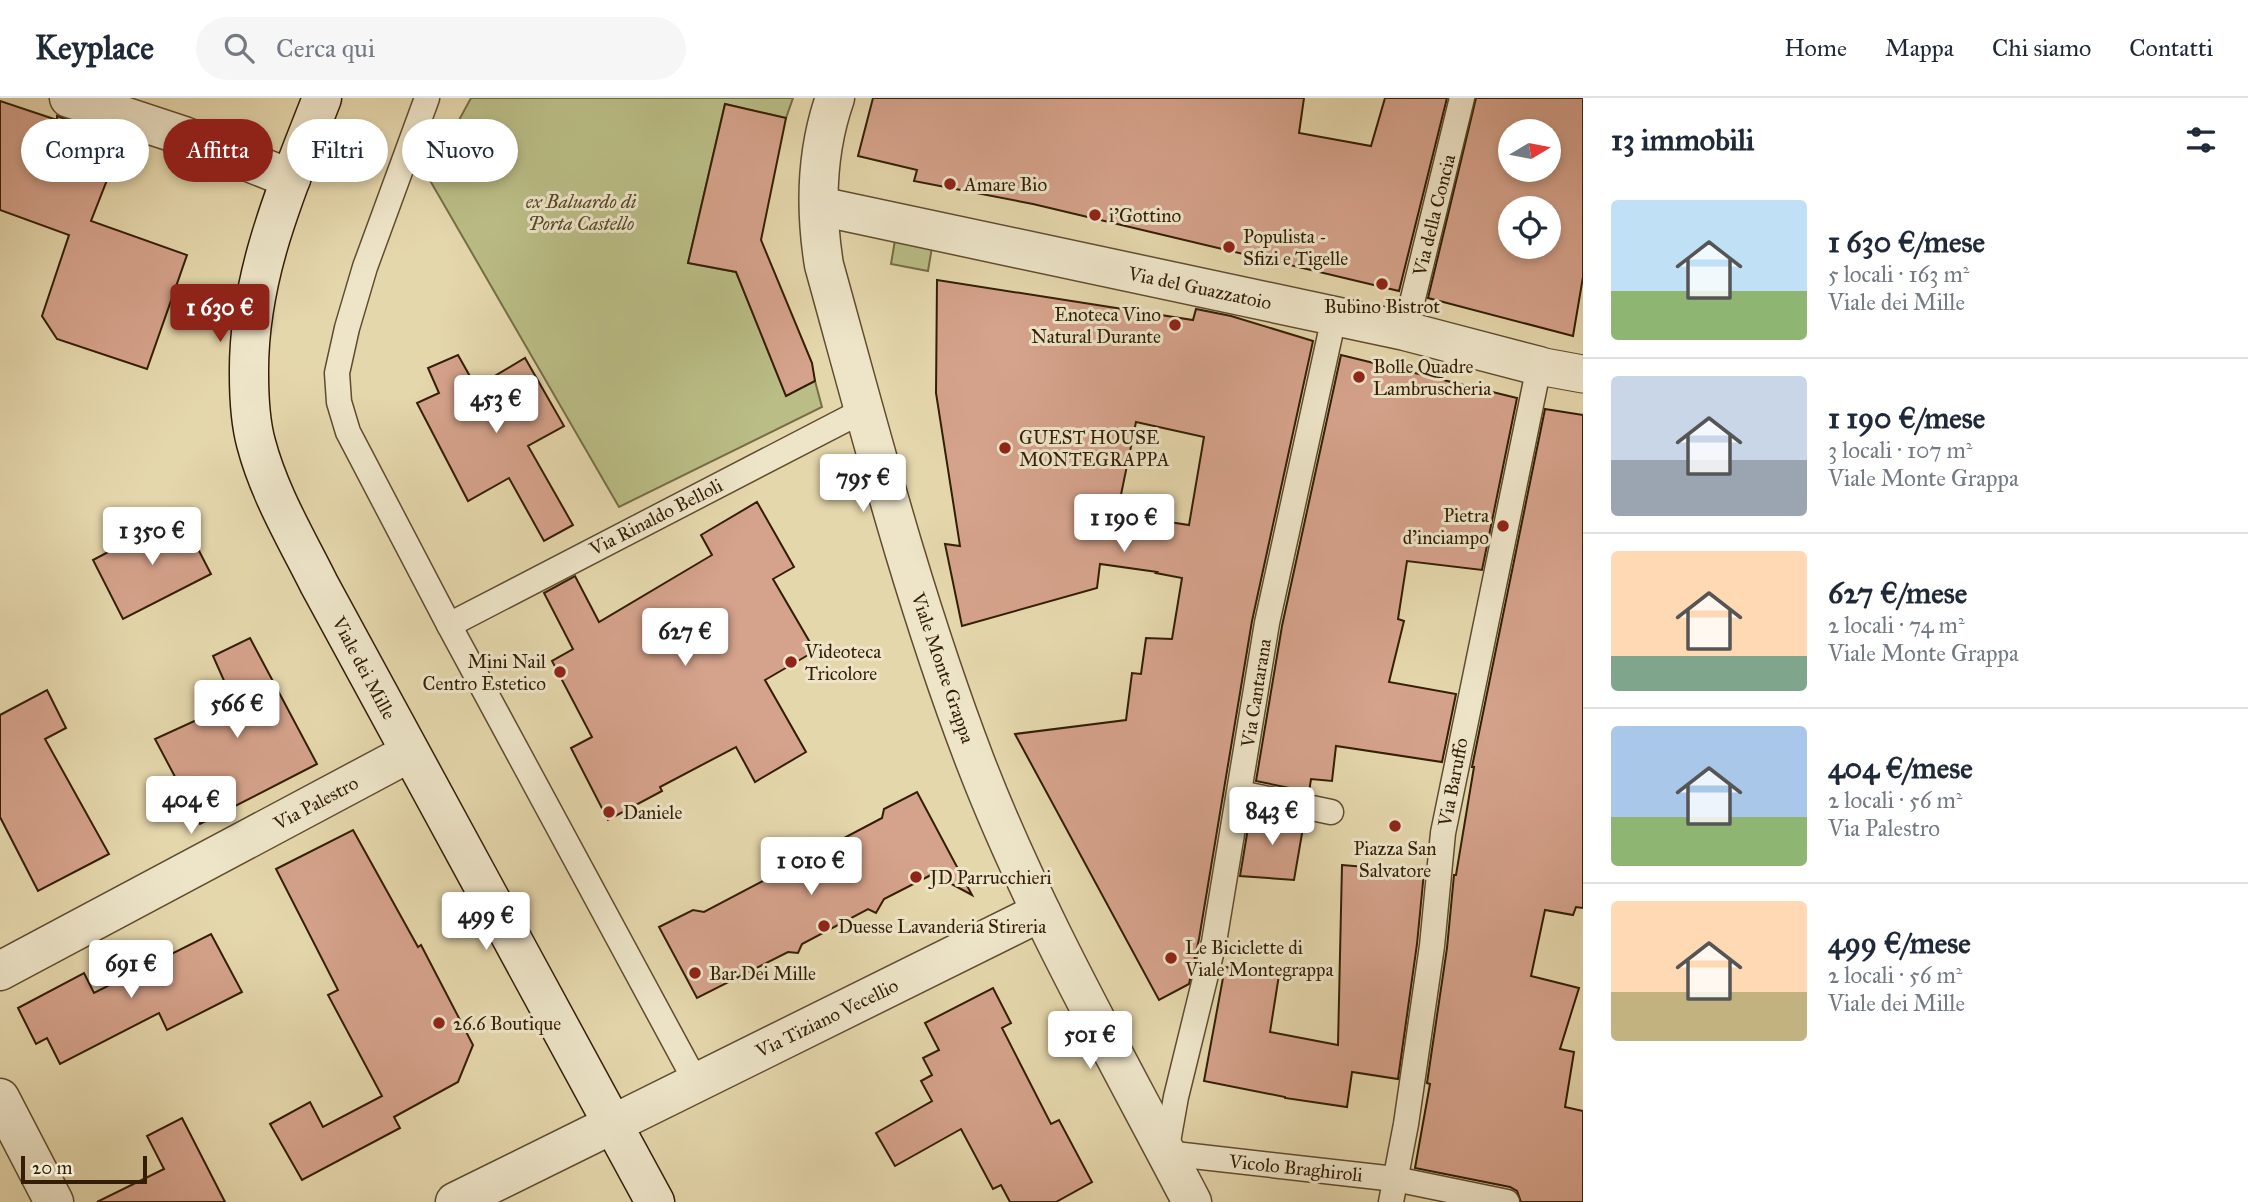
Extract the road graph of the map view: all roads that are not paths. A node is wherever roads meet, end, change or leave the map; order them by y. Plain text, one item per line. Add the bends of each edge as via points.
1 (69, 98) edge
2 (323, 98) edge
3 (427, 98) edge
4 (835, 98) edge
5 (1462, 98) edge
6 (314, 119) edge
7 (287, 177) edge
8 (289, 182) edge
9 (819, 206) junction
10 (1334, 317) junction
11 (1405, 331) junction
12 (1539, 366) junction
13 (1582, 369) edge
14 (864, 410) junction
15 (449, 625) junction
16 (409, 753) junction
17 (1240, 793) junction
18 (1331, 811) dead end
19 (1041, 912) junction
20 (0, 971) edge
21 (696, 1082) junction
22 (0, 1098) edge
23 (613, 1124) junction
24 (1166, 1153) junction
25 (1393, 1190) edge
26 (54, 1202) edge
27 (455, 1202) edge
28 (655, 1202) edge
29 (1192, 1202) edge
30 (1507, 1202) edge

1 - 7 street
2 - 6 street, Viale dei Mille
3 - 15 lane via 365,267 337,373 348,432
4 - 9 street, Viale Monte Grappa via 820,158
5 - 11 lane, Via della Concia
8 - 16 street, Viale dei Mille via 263,261 251,323 249,400 255,441 280,506
9 - 10 street, Via del Guazzatoio
9 - 14 street, Viale Monte Grappa via 824,265
10 - 11 street, Via del Guazzatoio
10 - 17 lane, Via Cantarana via 1267,623
11 - 12 street, Via del Guazzatoio
12 - 13 street, Via del Guazzatoio
12 - 25 lane, Via Baruffo via 1443,833 1432,946
14 - 15 lane, Via Rinaldo Belloli
14 - 19 street, Viale Monte Grappa via 936,654 976,763
15 - 21 lane
16 - 20 street, Via Palestro
16 - 23 street, Viale dei Mille
17 - 18 lane
17 - 24 lane, Via Cantarana via 1214,942
19 - 21 street, Via Tiziano Vecellio
19 - 24 street, Viale Monte Grappa
21 - 23 street, Via Tiziano Vecellio
22 - 26 street
23 - 27 street, Via Tiziano Vecellio
23 - 28 street, Viale dei Mille
24 - 25 lane, Vicolo Braghiroli
24 - 29 street, Viale Monte Grappa
25 - 30 lane, Vicolo Braghiroli

